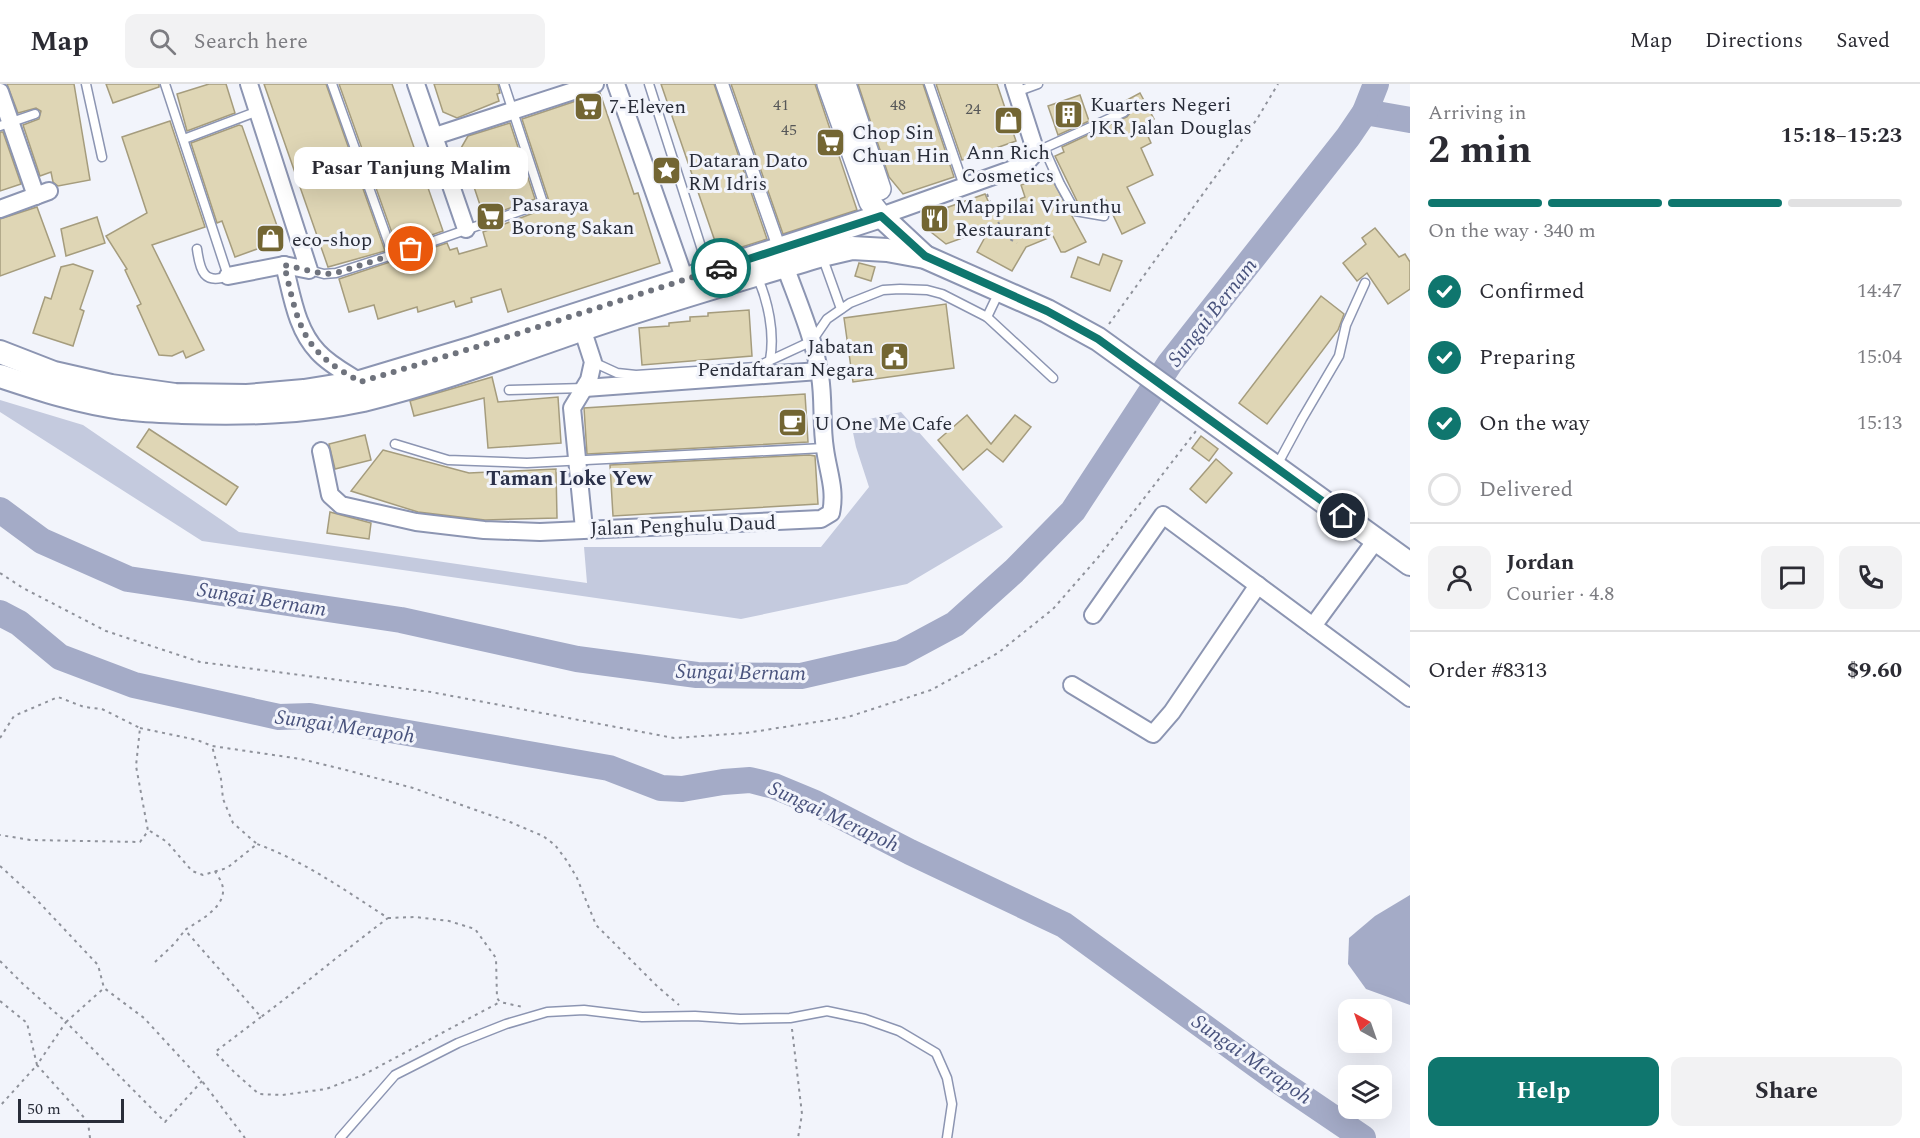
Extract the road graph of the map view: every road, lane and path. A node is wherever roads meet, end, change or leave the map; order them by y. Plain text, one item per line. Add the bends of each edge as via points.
1 (86, 84) edge
2 (165, 84) edge
3 (249, 84) edge
4 (332, 84) edge
5 (416, 84) edge
6 (504, 84) edge
7 (596, 84) edge
8 (616, 84) edge
9 (649, 84) edge
10 (722, 84) edge
11 (828, 84) edge
12 (845, 84) edge
13 (929, 84) edge
14 (1038, 84) edge
15 (1278, 84) edge
16 (1015, 88) edge
17 (0, 92) edge
18 (258, 111) junction
19 (513, 111) junction
20 (1124, 112) dead end
21 (35, 114) dead end
22 (5, 124) edge
23 (435, 136) junction
24 (184, 139) junction
25 (1039, 150) junction
26 (102, 157) dead end
27 (674, 161) junction
28 (647, 170) junction
29 (982, 180) junction
30 (964, 186) junction
31 (0, 209) edge
32 (881, 216) junction
33 (1104, 216) dead end
34 (466, 229) junction
35 (1017, 243) dead end
36 (852, 248) junction
37 (196, 249) dead end
38 (393, 255) junction
39 (822, 255) junction
40 (925, 256) junction
41 (783, 258) junction
42 (284, 265) junction
43 (730, 265) junction
44 (309, 270) junction
45 (756, 275) junction
46 (228, 276) junction
47 (685, 280) junction
48 (1365, 283) dead end
49 (1000, 291) junction
50 (841, 309) junction
51 (987, 317) junction
52 (580, 322) junction
53 (812, 341) junction
54 (1106, 345) junction
55 (0, 352) edge
56 (770, 360) junction
57 (593, 362) junction
58 (819, 371) junction
59 (0, 376) edge
60 (1053, 378) dead end
61 (360, 382) junction
62 (585, 388) junction
63 (509, 390) dead end
64 (1203, 415) junction
65 (395, 444) dead end
66 (824, 448) junction
67 (321, 452) dead end
68 (577, 461) junction
69 (1276, 468) junction
70 (584, 529) junction
71 (1376, 540) junction
72 (1410, 564) edge
73 (0, 573) edge
74 (1258, 585) junction
75 (1093, 615) dead end
76 (1313, 626) junction
77 (1072, 685) dead end
78 (1410, 698) edge
79 (140, 728) junction
80 (0, 738) edge
81 (212, 746) junction
82 (148, 831) junction
83 (0, 835) edge
84 (257, 844) junction
85 (0, 866) edge
86 (215, 871) junction
87 (388, 918) junction
88 (185, 930) junction
89 (0, 961) edge
90 (154, 962) dead end
91 (104, 988) junction
92 (0, 1001) edge
93 (500, 1002) junction
94 (547, 1012) junction
95 (695, 1016) junction
96 (261, 1017) junction
97 (790, 1018) junction
98 (66, 1022) junction
99 (37, 1065) junction
100 (202, 1081) junction
101 (0, 1106) edge
102 (90, 1138) edge
103 (244, 1138) edge
104 (340, 1138) edge
105 (798, 1138) edge
106 (947, 1138) edge

1 - 26 lane
2 - 24 lane
3 - 18 street
4 - 38 lane
5 - 23 street
6 - 19 lane
7 - 19 street
8 - 28 street
9 - 27 lane
10 - 41 street
11 - 32 street via 870,202
12 - 32 street via 883,197
13 - 30 lane
14 - 16 lane
15 - 54 path
16 - 25 street
17 - 22 street
18 - 24 lane
18 - 44 street
19 - 23 street
19 - 34 lane via 543,203
20 - 25 lane
21 - 22 lane
22 - 31 street via 43,194
23 - 34 street
24 - 46 lane
25 - 29 street via 1023,164
25 - 33 lane via 1075,211
27 - 28 lane
27 - 43 lane via 703,253
28 - 47 street
29 - 30 street
29 - 35 path via 1004,236
30 - 32 street
32 - 36 main road
32 - 40 main road
32 - 41 main road
34 - 38 lane
36 - 39 main road
36 - 40 main road
37 - 46 lane via 203,273 210,279
38 - 44 lane via 336,273
39 - 41 main road
39 - 50 lane
40 - 49 main road
41 - 43 main road
41 - 45 main road
41 - 53 street, Jalan Penghulu Daud
42 - 44 street
42 - 46 street
42 - 61 street via 304,334 318,353
43 - 47 main road
45 - 52 main road
45 - 56 lane via 767,302 773,345
47 - 52 main road
48 - 69 lane via 1346,325 1339,356
49 - 51 lane
49 - 54 main road via 1047,311
50 - 51 lane via 883,290 927,290
50 - 53 lane via 826,319
51 - 60 lane
52 - 57 street
52 - 59 main road via 539,346 362,400 266,413 122,408 37,389
52 - 61 main road via 473,348
53 - 56 lane
53 - 58 street, Jalan Penghulu Daud
54 - 64 main road
55 - 61 main road via 54,373 175,395 247,396
56 - 57 lane via 756,367 636,375 617,373
57 - 62 street
58 - 62 street
58 - 66 street, Jalan Penghulu Daud
62 - 63 lane
62 - 68 street via 572,408
64 - 69 main road
64 - 73 path via 1101,554 1053,609 998,653 931,690 848,717 746,733 674,738 430,692 200,662 106,631
65 - 68 lane via 448,460 528,464
66 - 68 lane
66 - 70 street, Jalan Penghulu Daud via 834,497 831,513 821,519
67 - 70 street, Jalan Penghulu Daud via 330,495 351,508 416,522 484,530
68 - 70 street
69 - 71 main road
71 - 72 main road
71 - 76 street
74 - 75 street via 1162,515
74 - 76 street
74 - 77 street via 1153,734
76 - 78 street
79 - 80 path via 102,709 58,698 14,716
79 - 81 path
79 - 82 path via 136,766
81 - 84 path via 222,778 223,799 233,823
81 - 95 path via 301,759 413,788 543,836 567,861 596,925 658,987
82 - 83 path via 140,842 30,840
82 - 86 path via 167,842 192,871 202,875
84 - 86 path via 227,868
84 - 87 path via 304,866
85 - 91 path via 98,965
86 - 88 path via 223,885 222,901
87 - 93 path via 449,921 475,930 496,958 496,998
87 - 96 path
88 - 90 path
88 - 96 path
89 - 98 path
91 - 98 path
91 - 100 path via 144,1018
92 - 99 path via 27,1023
93 - 94 path
93 - 96 path via 363,1075 326,1089 282,1095 259,1094 215,1052
94 - 95 lane
94 - 104 lane via 458,1043 395,1075
95 - 97 lane
97 - 105 path via 802,1114
97 - 106 lane via 827,1011 865,1019 899,1031 936,1053 947,1078 952,1104
98 - 99 path
98 - 100 path via 165,1122
99 - 101 path
99 - 102 path via 88,1122
100 - 103 path

